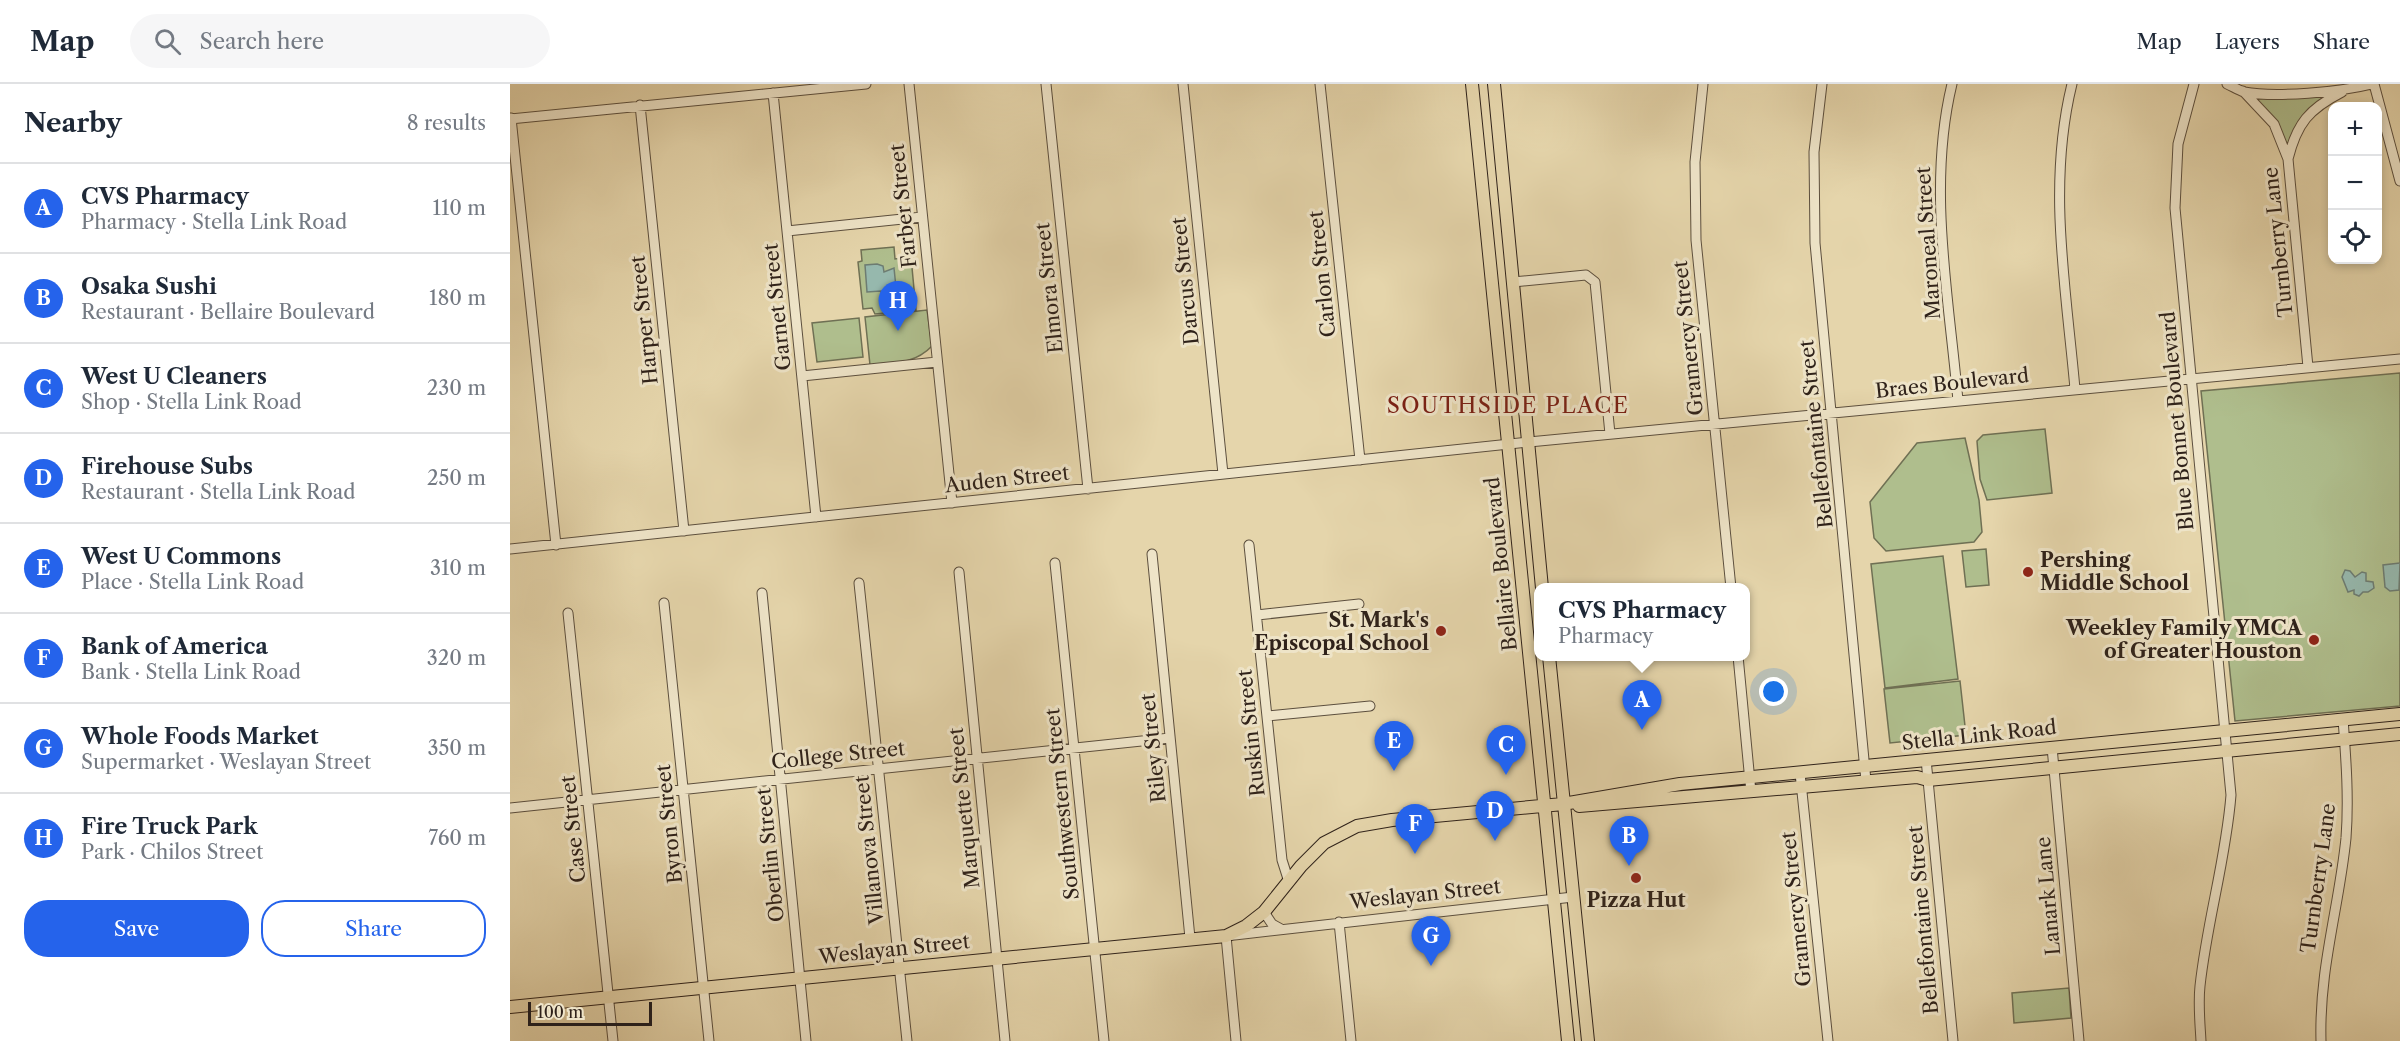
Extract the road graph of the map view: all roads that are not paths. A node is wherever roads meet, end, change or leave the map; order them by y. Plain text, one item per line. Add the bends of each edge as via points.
1 (866, 84) edge
2 (909, 84) edge
3 (1046, 84) edge
4 (1183, 84) edge
5 (1320, 84) edge
6 (1472, 84) edge
7 (1494, 84) edge
8 (1703, 84) edge
9 (1822, 84) edge
10 (1953, 84) edge
11 (2072, 84) edge
12 (2194, 84) edge
13 (2227, 84) edge
14 (2373, 84) edge
15 (2344, 91) junction
16 (2243, 92) junction
17 (773, 93) junction
18 (640, 105) junction
19 (511, 118) edge
20 (1498, 124) junction
21 (1476, 126) junction
22 (2288, 159) junction
23 (2400, 181) edge
24 (922, 217) junction
25 (787, 231) junction
26 (1510, 248) junction
27 (1489, 250) junction
28 (1513, 282) junction
29 (2400, 359) edge
30 (937, 362) junction
31 (2308, 368) junction
32 (802, 376) junction
33 (2191, 378) junction
34 (2075, 389) junction
35 (1958, 401) junction
36 (1832, 413) junction
37 (1716, 425) junction
38 (1610, 434) junction
39 (1528, 442) junction
40 (1509, 444) junction
41 (1360, 460) junction
42 (1223, 474) junction
43 (1088, 489) junction
44 (952, 503) junction
45 (816, 517) junction
46 (684, 531) junction
47 (556, 544) junction
48 (1249, 545) dead end
49 (510, 549) edge
50 (1152, 554) dead end
51 (1055, 563) dead end
52 (959, 572) dead end
53 (859, 583) dead end
54 (1542, 583) edge
55 (1731, 583) edge
56 (1523, 584) junction
57 (1534, 584) edge
58 (762, 593) dead end
59 (664, 603) dead end
60 (1359, 604) dead end
61 (568, 613) dead end
62 (1257, 615) junction
63 (1549, 661) edge
64 (1738, 661) edge
65 (1370, 706) dead end
66 (1554, 711) junction
67 (1536, 713) junction
68 (2400, 714) edge
69 (1267, 716) junction
70 (2343, 719) junction
71 (2226, 729) junction
72 (2400, 734) edge
73 (2164, 736) junction
74 (1170, 738) junction
75 (2344, 739) junction
76 (2129, 740) junction
77 (2107, 742) junction
78 (2052, 747) junction
79 (1074, 748) junction
80 (2228, 750) junction
81 (2166, 756) junction
82 (977, 758) junction
83 (1926, 759) junction
84 (2131, 759) junction
85 (2109, 761) junction
86 (1865, 766) junction
87 (2054, 767) junction
88 (878, 769) junction
89 (1800, 773) junction
90 (1749, 777) junction
91 (780, 779) junction
92 (1928, 780) junction
93 (1866, 781) junction
94 (1680, 784) junction
95 (1802, 787) junction
96 (683, 788) junction
97 (1751, 792) junction
98 (588, 798) junction
99 (1682, 799) junction
100 (1563, 804) junction
101 (1545, 805) junction
102 (510, 808) edge
103 (1289, 882) junction
104 (1573, 897) junction
105 (1555, 899) junction
106 (1264, 912) junction
107 (1339, 922) junction
108 (1281, 929) junction
109 (1226, 936) junction
110 (1190, 938) junction
111 (1095, 947) junction
112 (997, 958) junction
113 (899, 969) junction
114 (800, 977) junction
115 (703, 987) junction
116 (608, 997) junction
117 (510, 1007) edge
118 (613, 1041) edge
119 (709, 1041) edge
120 (806, 1041) edge
121 (907, 1041) edge
122 (1005, 1041) edge
123 (1104, 1041) edge
124 (1236, 1041) edge
125 (1351, 1041) edge
126 (1568, 1041) edge
127 (1588, 1041) edge
128 (1828, 1041) edge
129 (1953, 1041) edge
130 (2079, 1041) edge
131 (2201, 1041) edge
132 (2320, 1041) edge

1 - 17 street
2 - 24 street, Farber Street
3 - 43 street, Elmora Street
4 - 42 street, Darcus Street
5 - 41 street, Carlon Street
6 - 21 main road, Bellaire Boulevard
7 - 20 main road, Bellaire Boulevard
8 - 37 street, Gramercy Street via 1695,162 1696,240
9 - 36 street, Bellefontaine Street via 1813,190
10 - 35 street, Maroneal Street via 1941,157 1940,196
11 - 34 street via 2059,156 2058,211
12 - 33 street, Blue Bonnet Boulevard via 2178,144 2175,187
13 - 16 street
14 - 15 street
14 - 23 street
15 - 16 street
15 - 22 street via 2320,103 2305,119 2294,135
16 - 22 street, Turnberry Lane via 2274,124
17 - 18 street
17 - 25 street, Garnet Street
18 - 19 street
18 - 46 street, Harper Street
19 - 47 street
20 - 21 main road
20 - 26 main road, Bellaire Boulevard
21 - 27 main road, Bellaire Boulevard
22 - 31 street, Turnberry Lane
24 - 25 street
24 - 30 street, Farber Street
25 - 32 street, Garnet Street
26 - 27 main road
26 - 28 main road, Bellaire Boulevard
27 - 40 main road, Bellaire Boulevard
28 - 38 street via 1586,276 1595,282
28 - 39 main road, Bellaire Boulevard
29 - 31 street, Braes Boulevard
30 - 32 street
30 - 44 street, Farber Street
31 - 33 street, Braes Boulevard
32 - 45 street, Garnet Street
33 - 34 street, Braes Boulevard
33 - 71 street, Blue Bonnet Boulevard
34 - 35 street, Braes Boulevard
35 - 36 street, Braes Boulevard
36 - 37 street, Braes Boulevard
36 - 86 street, Bellefontaine Street
37 - 38 street, Braes Boulevard
37 - 55 street, Gramercy Street
38 - 39 street, Braes Boulevard
39 - 40 street, Braes Boulevard
39 - 54 main road, Bellaire Boulevard
40 - 41 street, Auden Street
40 - 56 main road, Bellaire Boulevard
41 - 42 street, Auden Street
42 - 43 street, Auden Street
43 - 44 street, Auden Street
44 - 45 street, Auden Street
45 - 46 street, Auden Street
46 - 47 street, Auden Street
47 - 49 street, Auden Street
48 - 62 street, Ruskin Street
50 - 74 street, Riley Street
51 - 79 street, Southwestern Street
52 - 82 street, Marquette Street
53 - 88 street, Villanova Street
56 - 57 main road
56 - 67 main road, Bellaire Boulevard
58 - 91 street, Oberlin Street
59 - 96 street, Byron Street
60 - 62 street
61 - 98 street, Case Street
62 - 69 street, Ruskin Street
63 - 66 main road, Bellaire Boulevard
64 - 90 street
65 - 69 street
66 - 67 main road
66 - 100 main road, Bellaire Boulevard
67 - 101 main road, Bellaire Boulevard
68 - 70 main road, Stella Link Road
69 - 103 street, Ruskin Street via 1282,860
70 - 71 main road, Stella Link Road
70 - 75 street, Turnberry Lane
71 - 73 main road, Stella Link Road
71 - 80 street, Blue Bonnet Boulevard
72 - 75 main road, Stella Link Road
73 - 76 main road, Stella Link Road
73 - 81 main road
74 - 79 street, College Street
74 - 110 street, Riley Street
75 - 80 main road, Stella Link Road
75 - 132 street, Turnberry Lane via 2348,792 2345,840 2320,1000
76 - 77 main road, Stella Link Road
76 - 84 main road
77 - 78 main road, Stella Link Road
77 - 85 main road
78 - 83 main road, Stella Link Road
78 - 87 street, Lanark Lane
79 - 82 street, College Street
79 - 111 street, Southwestern Street
80 - 81 main road, Stella Link Road
80 - 131 street, Blue Bonnet Boulevard via 2231,795 2227,841 2200,988
81 - 84 main road, Stella Link Road
82 - 88 street, College Street
82 - 112 street, Marquette Street
83 - 86 main road, Stella Link Road
83 - 92 street, Bellefontaine Street
84 - 85 main road, Stella Link Road
85 - 87 main road, Stella Link Road
86 - 89 main road, Stella Link Road
86 - 93 street, Bellefontaine Street
87 - 92 main road, Stella Link Road
87 - 130 street, Lanark Lane
88 - 91 street, College Street
88 - 113 street, Villanova Street
89 - 90 main road, Stella Link Road
89 - 95 street, Gramercy Street
90 - 94 main road, Stella Link Road
90 - 97 street
91 - 96 street, College Street
91 - 114 street, Oberlin Street
92 - 93 main road, Stella Link Road via 1917,777
92 - 129 street, Bellefontaine Street
93 - 95 main road, Stella Link Road
94 - 99 main road
94 - 100 main road, Stella Link Road
95 - 97 main road, Stella Link Road
95 - 128 street, Gramercy Street
96 - 98 street, College Street
96 - 115 street, Byron Street
97 - 99 main road, Stella Link Road
98 - 102 street, College Street
98 - 116 street, Case Street
99 - 100 main road, Stella Link Road
100 - 101 main road, Stella Link Road
100 - 104 main road, Bellaire Boulevard
101 - 103 main road, Stella Link Road via 1357,826 1324,843
101 - 105 main road, Bellaire Boulevard
103 - 106 main road, Stella Link Road
104 - 105 street, Weslayan Street
104 - 127 main road, Bellaire Boulevard
105 - 107 street, Weslayan Street
105 - 126 main road, Bellaire Boulevard
106 - 108 street
106 - 109 main road, Stella Link Road
107 - 108 street, Weslayan Street
107 - 125 street
108 - 109 street, Weslayan Street
109 - 110 main road, Weslayan Street
109 - 124 street
110 - 111 main road, Weslayan Street
111 - 112 main road, Weslayan Street
111 - 123 street, Southwestern Street
112 - 113 main road, Weslayan Street
112 - 122 street, Marquette Street
113 - 114 main road, Weslayan Street
113 - 121 street, Villanova Street
114 - 115 main road, Weslayan Street
114 - 120 street, Oberlin Street
115 - 116 main road, Weslayan Street
115 - 119 street, Byron Street
116 - 117 main road, Weslayan Street
116 - 118 street, Case Street

